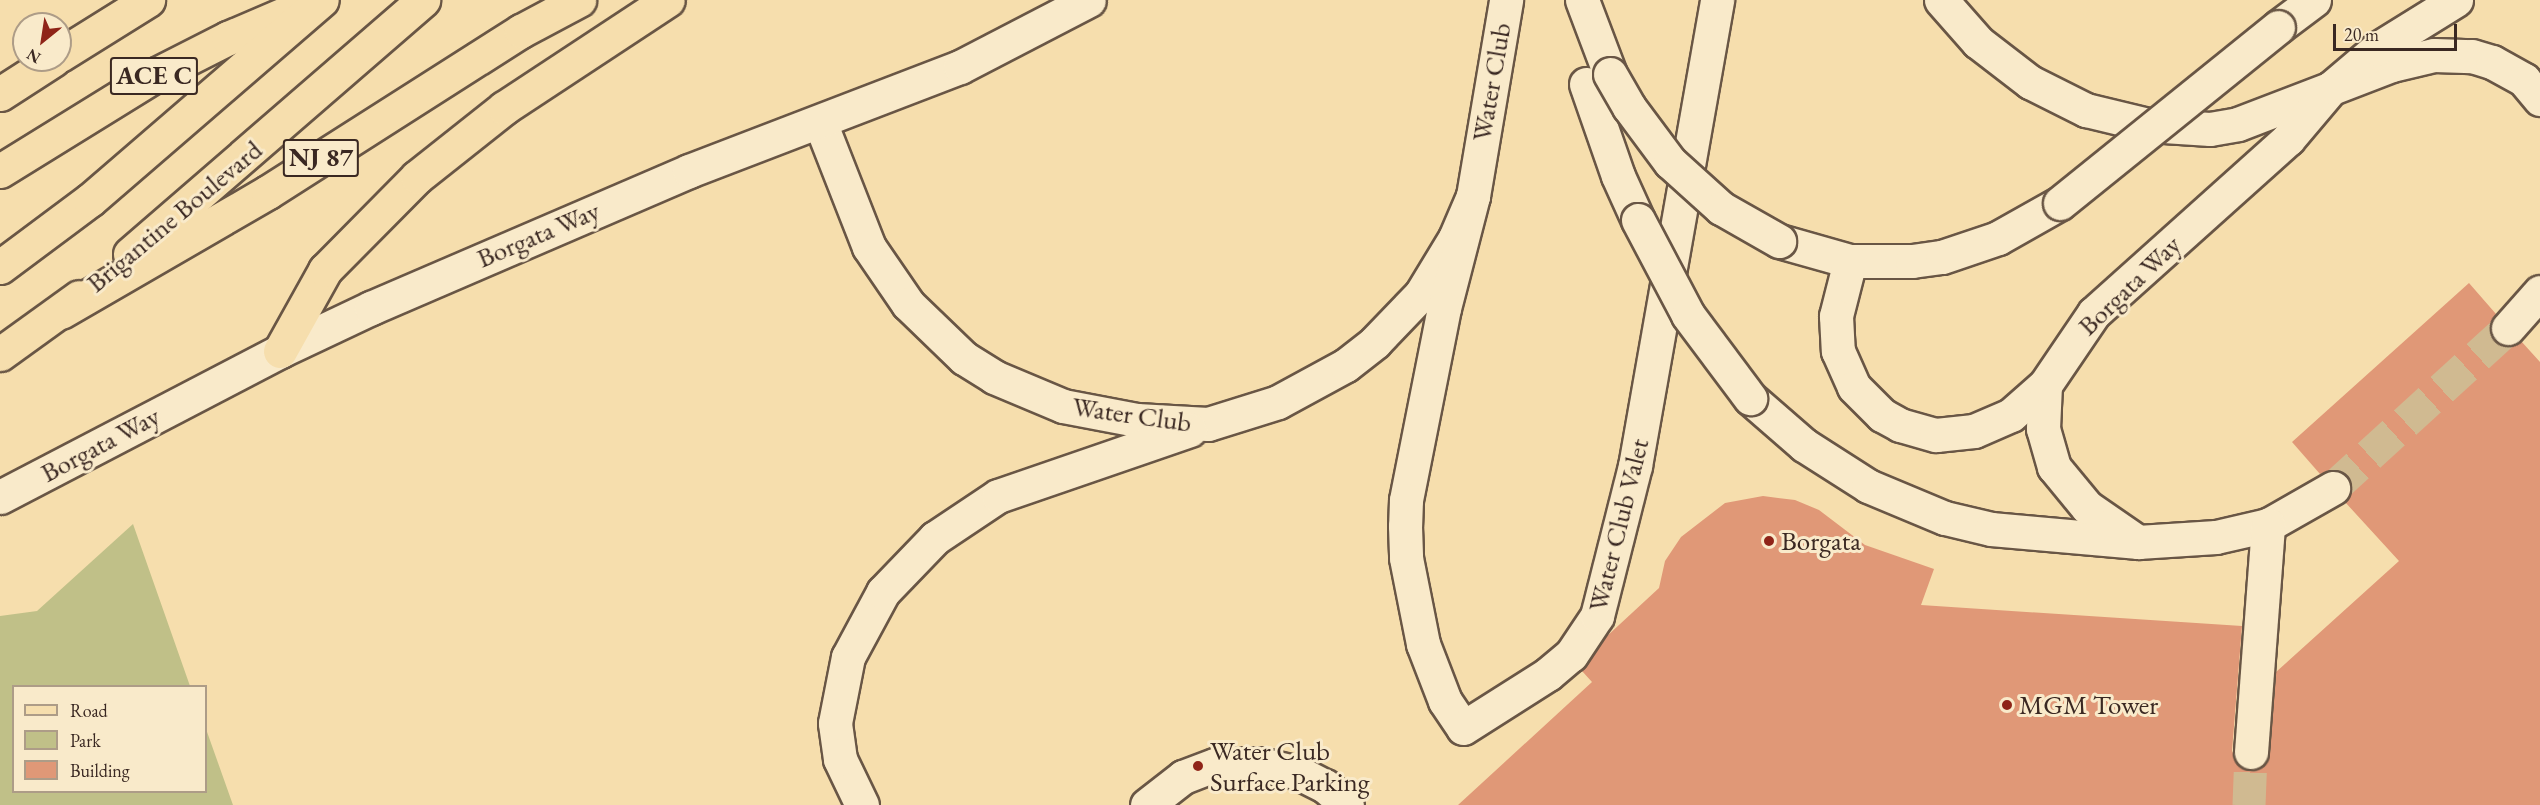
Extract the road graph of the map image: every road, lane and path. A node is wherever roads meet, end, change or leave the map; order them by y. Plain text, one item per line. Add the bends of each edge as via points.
1 (148, 0) edge
2 (320, 0) edge
3 (423, 0) edge
4 (579, 0) edge
5 (668, 0) edge
6 (1089, 0) edge
7 (1506, 0) edge
8 (1582, 0) edge
9 (1717, 0) edge
10 (1941, 0) edge
11 (2314, 0) edge
12 (2456, 0) edge
13 (72, 48) edge
14 (34, 72) edge
15 (1598, 79) junction
16 (2332, 87) junction
17 (0, 94) edge
18 (2540, 99) edge
19 (820, 122) junction
20 (0, 171) edge
21 (1473, 196) junction
22 (1850, 261) junction
23 (0, 267) edge
24 (2540, 292) edge
25 (61, 312) junction
26 (2508, 328) tunnel mouth
27 (280, 351) junction
28 (0, 354) edge
29 (2045, 385) junction
30 (1208, 424) junction
31 (2333, 488) tunnel mouth
32 (0, 497) edge
33 (2268, 525) junction
34 (2138, 542) junction
35 (2251, 752) tunnel mouth
36 (862, 805) edge
37 (1147, 805) edge
38 (1347, 805) edge

1 - 13 main road
2 - 20 main road, ACE C via 228,38 157,74
2 - 23 main road via 99,193
3 - 25 main road, Brigantine Boulevard via 333,82
4 - 25 main road, NJ 87 via 521,31 268,192
5 - 27 main road via 512,102 417,177 326,270
6 - 19 street, Borgata Way via 960,67
7 - 21 street, Water Club
8 - 15 street
9 - 21 street, Water Club Valet via 1639,445 1597,616 1571,655 1463,728 1445,701 1423,644 1406,558 1405,526 1406,500 1443,308
10 - 16 street, Borgata Way via 1978,42 2030,82 2057,98 2148,126 2210,129 2270,114
11 - 22 street, bridge via 2060,203 1998,238 1951,254 1912,261
12 - 16 street, Borgata Way via 2378,49
14 - 17 main road
15 - 22 street, bridge via 1629,108 1670,162 1721,208 1779,242
15 - 34 street, bridge via 1618,176 1661,264 1707,343 1750,398 1836,467 1904,504 1991,529
16 - 18 street, Borgata Way via 2417,57 2454,54 2508,69
16 - 29 street, Borgata Way via 2288,139 2094,313
19 - 27 street, Borgata Way via 562,223
19 - 30 street, Water Club via 869,247 908,304 964,358 994,377 1063,406 1137,420
21 - 30 street, Water Club via 1433,276 1375,342 1314,384 1269,405
22 - 29 street, Borgata Way via 1836,316 1838,351 1854,387 1882,415 1900,425 1936,435 1974,431 2011,415
24 - 26 street
25 - 28 main road, Brigantine Boulevard / NJ 87
27 - 32 street, Borgata Way
29 - 34 street via 2043,429 2054,467 2088,507
30 - 36 street via 998,496 935,538 883,592 848,657 839,690 836,723 840,759
31 - 33 street
33 - 34 street via 2216,537
33 - 35 street
37 - 38 street via 1183,777 1215,765 1260,764 1299,773 1325,786

